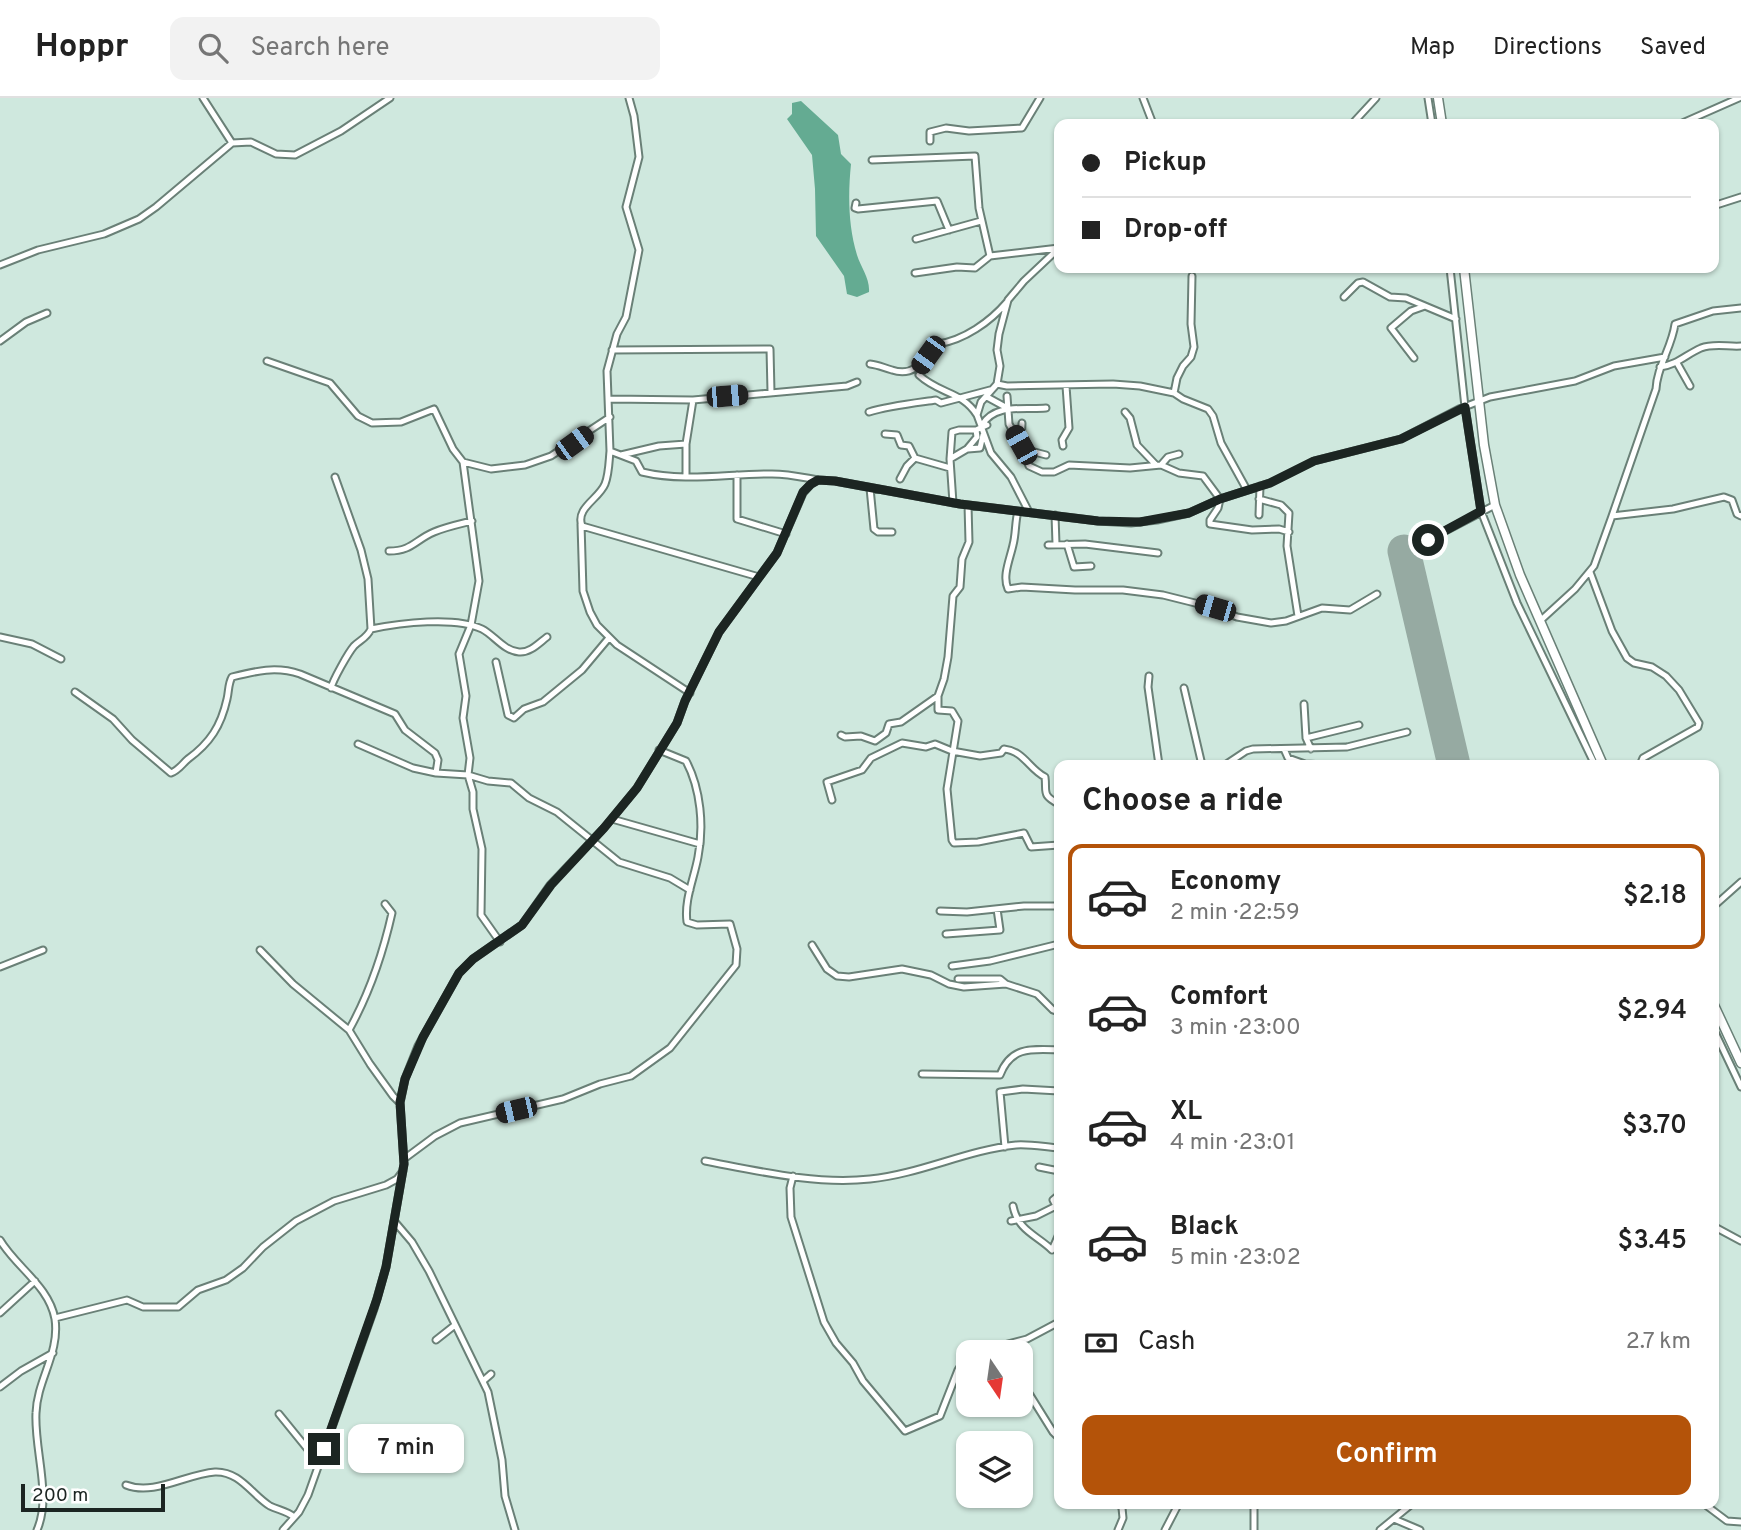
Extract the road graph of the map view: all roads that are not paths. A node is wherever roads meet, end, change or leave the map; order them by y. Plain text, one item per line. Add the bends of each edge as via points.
1 (203, 98) edge
2 (212, 98) edge
3 (390, 98) edge
4 (629, 98) edge
5 (1040, 98) edge
6 (1143, 98) edge
7 (1376, 98) edge
8 (1428, 98) edge
9 (1438, 98) edge
10 (1739, 98) edge
11 (208, 104) junction
12 (1151, 119) edge
13 (1357, 119) edge
14 (1431, 119) edge
15 (1441, 119) edge
16 (1691, 119) edge
17 (930, 141) dead end
18 (232, 143) junction
19 (872, 160) dead end
20 (1741, 197) edge
21 (856, 202) dead end
22 (1719, 204) edge
23 (981, 221) junction
24 (949, 230) junction
25 (916, 239) dead end
26 (1054, 248) edge
27 (1054, 252) edge
28 (990, 256) junction
29 (0, 265) edge
30 (915, 273) dead end
31 (1451, 273) edge
32 (1465, 273) edge
33 (1192, 276) dead end
34 (1344, 297) dead end
35 (1008, 300) junction
36 (1424, 306) junction
37 (1741, 308) edge
38 (47, 313) dead end
39 (1456, 319) junction
40 (0, 341) edge
41 (1741, 346) edge
42 (612, 350) junction
43 (931, 351) junction
44 (1664, 357) junction
45 (1414, 358) dead end
46 (267, 361) dead end
47 (1677, 363) junction
48 (870, 365) dead end
49 (1660, 367) junction
50 (857, 382) dead end
51 (997, 384) junction
52 (1066, 386) junction
53 (1690, 386) dead end
54 (990, 390) junction
55 (771, 393) junction
56 (1174, 393) junction
57 (1007, 396) dead end
58 (960, 397) junction
59 (987, 397) junction
60 (610, 399) junction
61 (693, 400) junction
62 (1479, 401) junction
63 (1465, 407) junction
64 (1046, 408) dead end
65 (1009, 409) junction
66 (869, 412) dead end
67 (1125, 412) dead end
68 (976, 415) junction
69 (610, 417) junction
70 (1022, 423) dead end
71 (982, 427) junction
72 (886, 433) dead end
73 (983, 435) junction
74 (687, 444) junction
75 (1021, 445) junction
76 (1063, 446) dead end
77 (967, 449) junction
78 (610, 451) junction
79 (1179, 454) dead end
80 (619, 455) junction
81 (1045, 455) dead end
82 (915, 458) junction
83 (950, 459) junction
84 (463, 462) junction
85 (1158, 465) junction
86 (950, 468) junction
87 (737, 475) junction
88 (335, 477) dead end
89 (686, 477) junction
90 (900, 479) dead end
91 (818, 480) junction
92 (1260, 486) junction
93 (870, 488) junction
94 (1247, 489) junction
95 (1220, 499) junction
96 (1259, 499) junction
97 (953, 503) junction
98 (968, 505) junction
99 (1495, 505) junction
100 (1017, 510) junction
101 (1481, 511) junction
102 (1029, 512) junction
103 (1055, 515) junction
104 (1259, 515) dead end
105 (1612, 516) junction
106 (1741, 516) edge
107 (472, 520) junction
108 (581, 524) junction
109 (892, 532) dead end
110 (1289, 532) junction
111 (786, 534) junction
112 (1428, 540) dead end
113 (1056, 544) junction
114 (1067, 544) junction
115 (1048, 545) dead end
116 (388, 551) dead end
117 (1158, 553) dead end
118 (1091, 566) dead end
119 (1590, 572) junction
120 (760, 577) junction
121 (1377, 594) dead end
122 (1298, 616) junction
123 (1540, 621) junction
124 (471, 625) junction
125 (370, 629) junction
126 (0, 637) edge
127 (547, 637) dead end
128 (608, 639) junction
129 (61, 659) dead end
130 (496, 662) dead end
131 (1149, 676) dead end
132 (331, 688) junction
133 (1184, 688) dead end
134 (75, 692) dead end
135 (690, 693) junction
136 (938, 696) junction
137 (1304, 704) dead end
138 (1359, 725) dead end
139 (1407, 732) dead end
140 (841, 735) dead end
141 (1306, 738) junction
142 (358, 744) dead end
143 (1311, 748) junction
144 (1284, 749) junction
145 (659, 750) junction
146 (952, 751) junction
147 (1158, 760) edge
148 (1201, 760) edge
149 (1232, 760) edge
150 (1293, 760) edge
151 (1593, 760) edge
152 (1602, 760) edge
153 (1642, 760) edge
154 (436, 773) junction
155 (468, 775) junction
156 (832, 800) dead end
157 (1054, 801) edge
158 (612, 819) junction
159 (591, 841) junction
160 (700, 844) junction
161 (1054, 845) edge
162 (1741, 882) edge
163 (690, 890) junction
164 (1719, 902) edge
165 (385, 904) dead end
166 (1054, 906) edge
167 (997, 909) junction
168 (940, 911) dead end
169 (946, 934) dead end
170 (500, 943) junction
171 (812, 945) dead end
172 (1054, 945) edge
173 (43, 950) dead end
174 (260, 950) dead end
175 (0, 967) edge
176 (952, 967) dead end
177 (958, 979) dead end
178 (1006, 984) junction
179 (1054, 1010) edge
180 (1719, 1016) edge
181 (349, 1030) junction
182 (1719, 1041) edge
183 (1054, 1050) edge
184 (1741, 1063) edge
185 (922, 1074) dead end
186 (1000, 1075) junction
187 (1741, 1087) edge
188 (1006, 1089) junction
189 (1054, 1091) edge
190 (400, 1102) junction
191 (1005, 1147) junction
192 (1054, 1148) edge
193 (404, 1159) junction
194 (705, 1161) dead end
195 (1039, 1167) dead end
196 (1054, 1170) edge
197 (403, 1171) junction
198 (793, 1176) junction
199 (1013, 1206) dead end
200 (1054, 1210) edge
201 (1019, 1220) junction
202 (395, 1221) junction
203 (1011, 1221) dead end
204 (1719, 1229) edge
205 (0, 1240) edge
206 (1741, 1241) edge
207 (1054, 1245) edge
208 (34, 1281) junction
209 (0, 1313) edge
210 (55, 1318) junction
211 (455, 1325) junction
212 (1054, 1325) edge
213 (436, 1340) dead end
214 (1024, 1340) edge
215 (53, 1353) junction
216 (491, 1374) dead end
217 (956, 1375) edge
218 (483, 1381) junction
219 (0, 1387) edge
220 (1033, 1401) edge
221 (279, 1415) dead end
222 (1054, 1434) edge
223 (318, 1462) junction
224 (126, 1485) dead end
225 (1122, 1509) edge
226 (1176, 1509) edge
227 (1254, 1509) edge
228 (1406, 1509) edge
229 (1711, 1509) edge
230 (294, 1517) junction
231 (1394, 1519) junction
232 (1727, 1521) junction
233 (1741, 1522) edge
234 (37, 1530) edge
235 (284, 1530) edge
236 (516, 1530) edge
237 (1118, 1530) edge
238 (1165, 1530) edge
239 (1254, 1530) edge
240 (1380, 1530) edge
241 (1420, 1530) edge
242 (1732, 1530) edge

1 - 11 street
2 - 11 street
3 - 18 street via 295,155 276,154 251,142
4 - 42 street via 639,157 626,207 639,250 626,317
5 - 17 street via 1021,128 946,128 930,132
6 - 12 street
7 - 13 street
8 - 14 street
9 - 15 highway
10 - 16 street
11 - 18 street
18 - 29 street via 139,219
19 - 23 street via 975,156
20 - 22 street
21 - 24 street via 858,209 937,201
23 - 24 street
23 - 28 street
24 - 25 street
26 - 28 street
27 - 35 street
28 - 30 street via 975,268
31 - 39 street
32 - 62 highway
33 - 56 street via 1194,347
34 - 36 street via 1360,282 1390,297
35 - 43 street via 972,331
35 - 51 street via 997,349
36 - 39 street
36 - 45 street via 1391,328
37 - 44 street via 1678,322
38 - 40 street
39 - 63 street
41 - 47 street via 1712,345
42 - 55 street via 770,349
42 - 60 street via 607,371
43 - 48 street via 911,372
43 - 58 street via 919,375 935,389
44 - 49 street
44 - 62 street via 1601,369 1575,382
46 - 84 street via 334,385 358,416 372,423 401,422 434,409
47 - 49 street
47 - 53 street
49 - 105 street
50 - 55 street
51 - 52 street
51 - 54 street
52 - 56 street via 1113,384
52 - 76 street via 1069,428
54 - 58 street
54 - 59 street
55 - 61 street
56 - 94 street via 1208,409
57 - 65 street
58 - 66 street
58 - 68 street
59 - 65 street
59 - 68 street
60 - 61 street
60 - 69 street
61 - 74 street
62 - 63 street
62 - 99 highway
63 - 92 street via 1401,439 1314,461
63 - 101 street
64 - 65 street
65 - 71 street via 987,417
65 - 75 street via 1009,424
67 - 85 street via 1137,445
68 - 71 street
69 - 78 street
69 - 84 street via 533,463 491,469
70 - 75 street
71 - 73 street
71 - 77 street
71 - 83 street via 952,432
72 - 82 street via 897,435 901,446 909,446
73 - 77 street via 979,448
73 - 102 street
74 - 80 street
74 - 89 street
75 - 81 street
75 - 85 street via 1029,466 1042,471 1054,472 1069,465
77 - 83 street
78 - 80 street
78 - 108 street via 606,484 584,510
79 - 85 street
80 - 89 street via 636,461 642,472
82 - 86 street
82 - 90 street
83 - 86 street
84 - 107 street
85 - 95 street via 1203,476
86 - 97 street
87 - 89 street
87 - 91 street via 779,474
87 - 111 street via 737,519
88 - 125 street via 368,579
91 - 93 street
91 - 111 street via 803,492
92 - 94 street
92 - 96 street
93 - 97 street
93 - 109 street via 874,528
94 - 95 street
95 - 103 street via 1189,513 1140,522
95 - 110 street via 1210,524
96 - 104 street
96 - 110 street via 1285,508
97 - 98 street
98 - 100 street
98 - 136 street via 969,542 962,559 960,587 953,596 948,657
99 - 101 street
99 - 123 highway
100 - 102 street
100 - 122 street via 1007,589 1123,590 1185,599 1258,621 1279,622
101 - 112 street
101 - 151 street via 1517,603
102 - 103 street
103 - 113 street
105 - 106 street via 1724,497 1732,500
105 - 119 street
107 - 116 street via 436,531 401,551
107 - 124 street via 479,581
108 - 120 street
108 - 128 street via 585,600
110 - 122 street
111 - 120 street
113 - 114 street
113 - 115 street
114 - 117 street
114 - 118 street via 1074,567
119 - 123 street
119 - 153 street via 1627,658 1666,676 1699,723
120 - 135 street via 719,632
121 - 122 street via 1350,610 1322,608
123 - 152 highway
124 - 125 street via 446,621
124 - 127 street via 519,652
124 - 155 street via 459,658 465,687
125 - 132 street
126 - 129 street via 32,644
128 - 130 street via 582,670 543,702 514,718 508,715
128 - 135 street
131 - 147 street
132 - 134 street via 283,669 232,677 216,733 171,773 113,719
132 - 154 street via 395,715 405,730 435,753
133 - 148 street
135 - 145 street
136 - 140 street via 901,722 889,724 886,733 874,741
136 - 146 street via 938,710 952,710 958,721
137 - 141 street
138 - 141 street
139 - 143 street via 1347,747
141 - 143 street
142 - 154 street
143 - 144 street
144 - 149 street via 1254,749
144 - 150 street
145 - 158 street
145 - 160 street via 687,761 702,817
146 - 156 street via 934,744 902,743 870,758 862,770 827,782
146 - 157 street via 980,756 1013,750 1045,777 1046,796
146 - 161 street via 947,789 954,843 1024,832 1031,847
154 - 155 street
155 - 159 street via 511,783
155 - 170 street via 482,849 481,915
158 - 159 street
158 - 160 street
159 - 163 street via 620,862 670,878
159 - 170 street via 522,925
160 - 163 street
162 - 164 street
163 - 193 street via 687,922 730,924 737,961 670,1048 623,1079 460,1124
165 - 181 street via 392,913 389,928
166 - 167 street
167 - 168 street
167 - 169 street via 1000,930
170 - 190 street via 459,973 418,1046
171 - 178 street via 837,976 902,969 964,987
172 - 176 street
173 - 175 street
174 - 181 street
177 - 178 street via 1000,979
178 - 179 street via 1037,994
180 - 184 highway
181 - 190 street
182 - 187 street
183 - 186 street via 1016,1052
185 - 186 street
186 - 188 street
188 - 189 street
188 - 191 street via 1000,1092
190 - 193 street
191 - 192 street
191 - 198 street via 867,1180
193 - 197 street
194 - 198 street
195 - 196 street
197 - 202 street
197 - 210 street via 386,1185 334,1201 296,1221 243,1268 198,1290 178,1307 143,1307 127,1300
198 - 217 street via 791,1217 824,1322 863,1381 907,1431 940,1416
199 - 201 street
200 - 201 street
201 - 203 street
201 - 207 street via 1028,1234 1052,1250
202 - 211 street via 419,1253
202 - 223 street via 377,1299
204 - 206 street
205 - 208 street
208 - 209 street
208 - 210 street
210 - 215 street
211 - 213 street
211 - 218 street
212 - 214 street
215 - 219 street
215 - 234 street via 37,1399 43,1508
216 - 218 street
218 - 236 street via 491,1400 505,1496
220 - 222 street
221 - 223 street
223 - 230 street
224 - 230 street via 144,1489 221,1473
225 - 237 street
226 - 238 street
227 - 239 street
228 - 231 street
229 - 232 street
230 - 235 street
231 - 240 street
231 - 241 street
232 - 233 street
232 - 242 street

